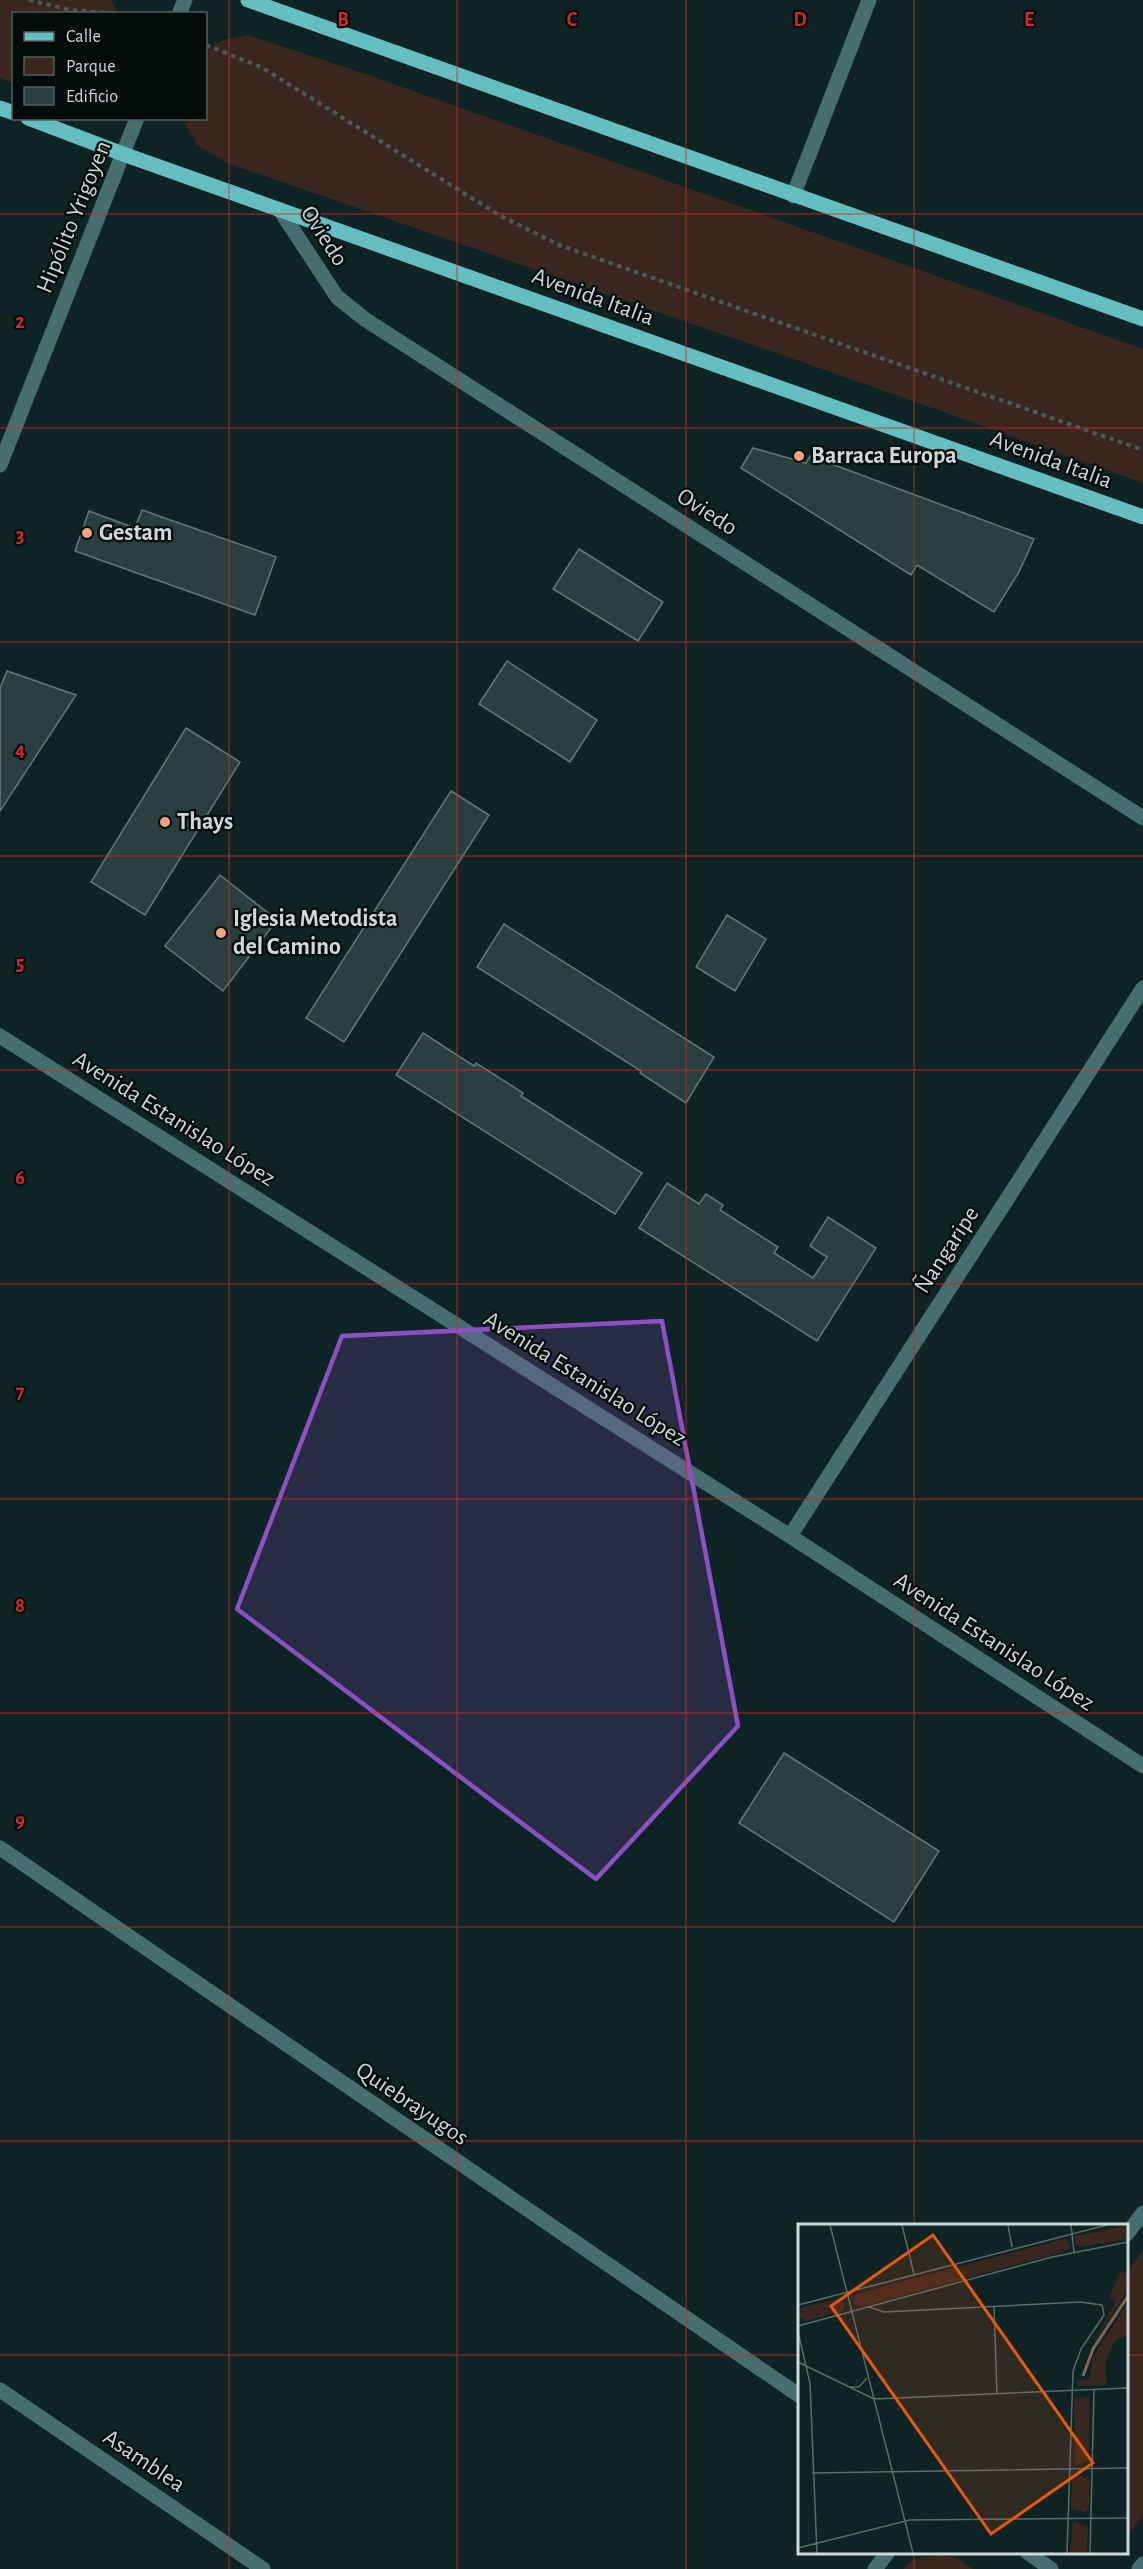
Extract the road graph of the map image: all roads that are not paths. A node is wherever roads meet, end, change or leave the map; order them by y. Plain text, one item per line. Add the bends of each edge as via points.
1 (248, 0) edge
2 (869, 0) edge
3 (33, 120) edge
4 (136, 120) edge
5 (123, 154) junction
6 (793, 195) junction
7 (280, 210) junction
8 (1143, 319) edge
9 (0, 465) edge
10 (1143, 517) edge
11 (1143, 818) edge
12 (1143, 988) edge
13 (0, 1036) edge
14 (790, 1536) junction
15 (1143, 1766) edge
16 (0, 1848) edge
17 (1143, 2213) edge
18 (1128, 2232) edge
19 (0, 2390) edge
20 (798, 2395) edge
21 (887, 2554) edge
22 (1028, 2554) edge
23 (1143, 2564) edge
24 (263, 2569) edge
25 (875, 2569) edge
26 (1051, 2569) edge
27 (1139, 2569) edge

1 - 6 main road
2 - 6 street
3 - 5 main road, Avenida Italia
4 - 5 street, Hipólito Yrigoyen
5 - 7 main road, Avenida Italia
5 - 9 street, Hipólito Yrigoyen
6 - 8 main road
7 - 10 main road, Avenida Italia
7 - 11 street, Oviedo via 337,297 366,320
12 - 14 street, Ñangaripe
13 - 14 street, Avenida Estanislao López
14 - 15 street, Avenida Estanislao López
16 - 20 street, Quiebrayugos
17 - 18 street
19 - 24 street, Asamblea
21 - 25 street
22 - 26 street
23 - 27 street

